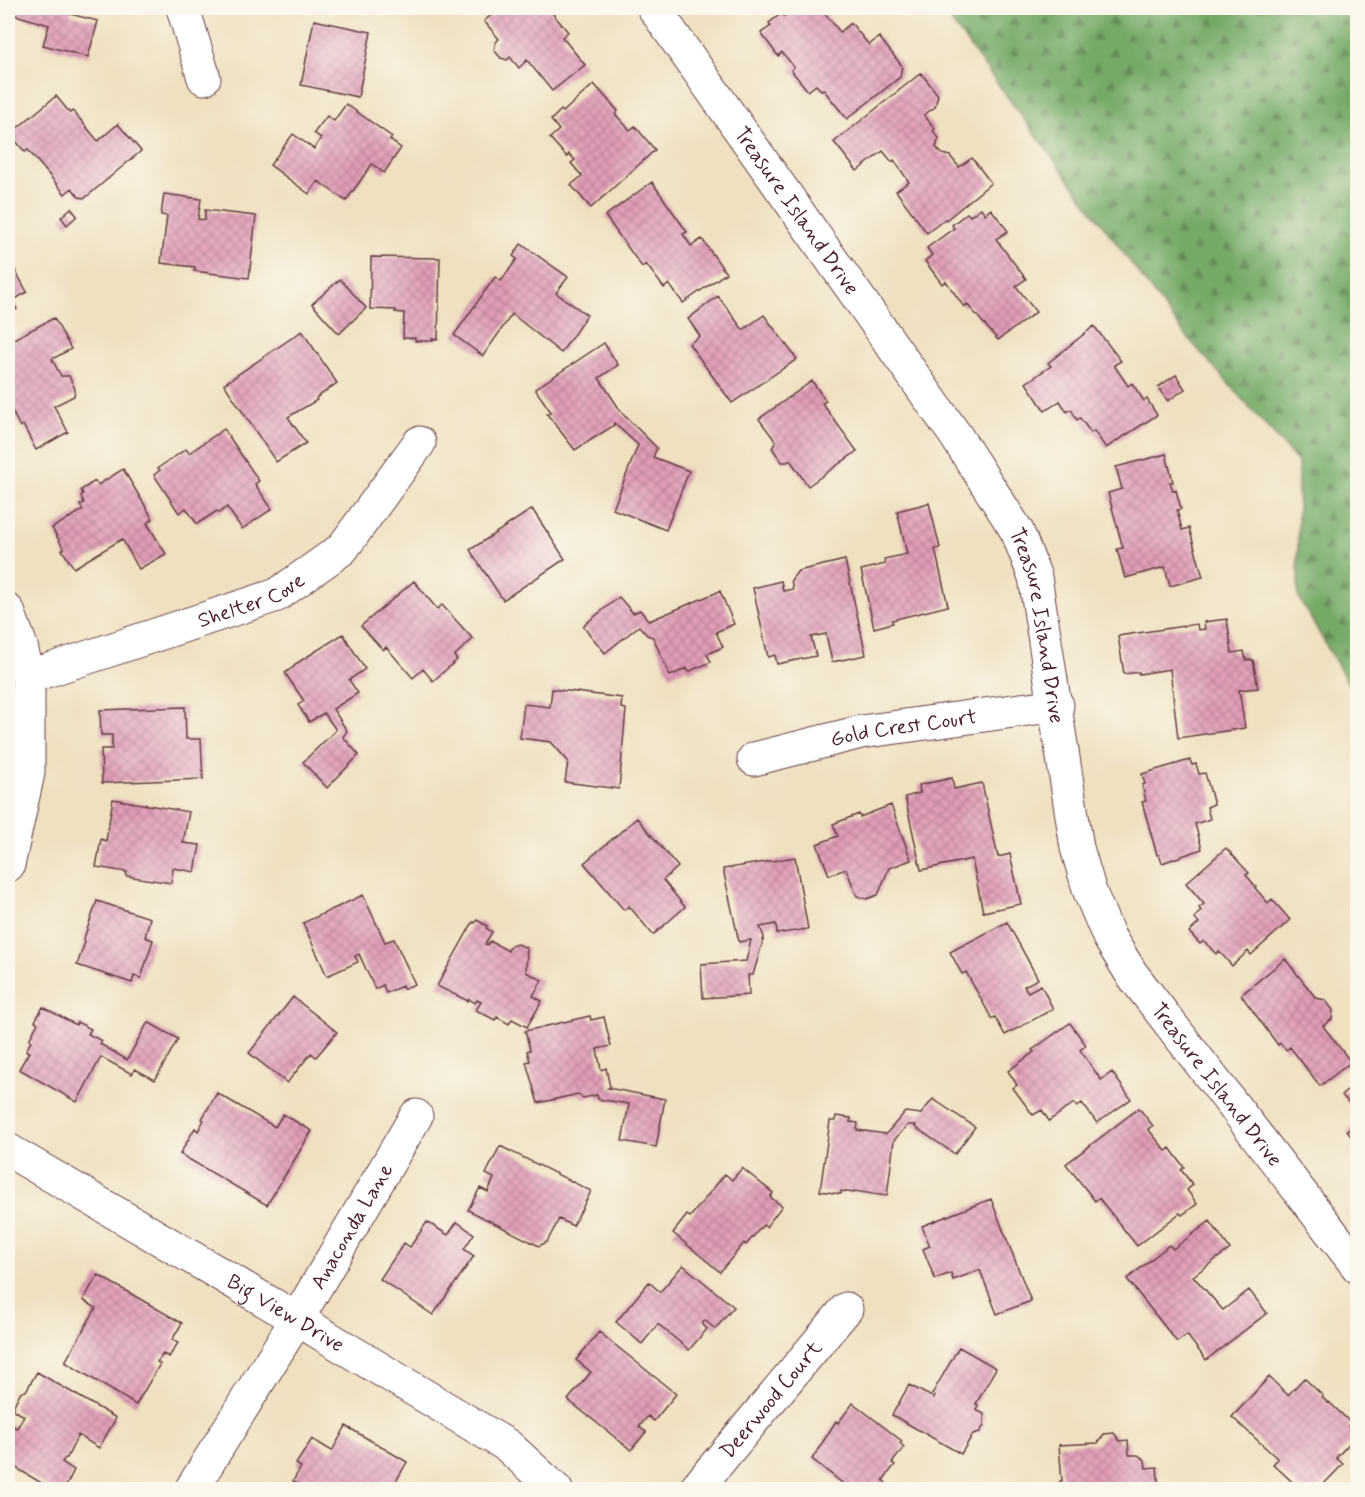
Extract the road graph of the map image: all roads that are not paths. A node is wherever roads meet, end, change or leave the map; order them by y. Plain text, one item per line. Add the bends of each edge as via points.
1 (183, 8) edge
2 (654, 8) edge
3 (204, 78) dead end
4 (419, 443) dead end
5 (8, 611) edge
6 (28, 677) junction
7 (1057, 705) junction
8 (754, 759) dead end
9 (8, 865) edge
10 (416, 1116) dead end
11 (8, 1150) edge
12 (1358, 1267) edge
13 (846, 1309) dead end
14 (297, 1319) junction
15 (191, 1490) edge
16 (556, 1490) edge
17 (695, 1490) edge

1 - 3 street
2 - 7 street, Treasure Island Drive via 956,436 1017,531 1035,577
4 - 6 street, Shelter Cove via 342,549 277,595
5 - 6 street
6 - 9 street via 28,773
7 - 8 street, Gold Crest Court via 861,732
7 - 12 street, Treasure Island Drive via 1077,848 1109,937 1131,973
10 - 14 street, Anaconda Lane
11 - 14 street, Big View Drive
13 - 17 street, Deerwood Court
14 - 15 street, Anaconda Lane
14 - 16 street, Big View Drive via 507,1446

